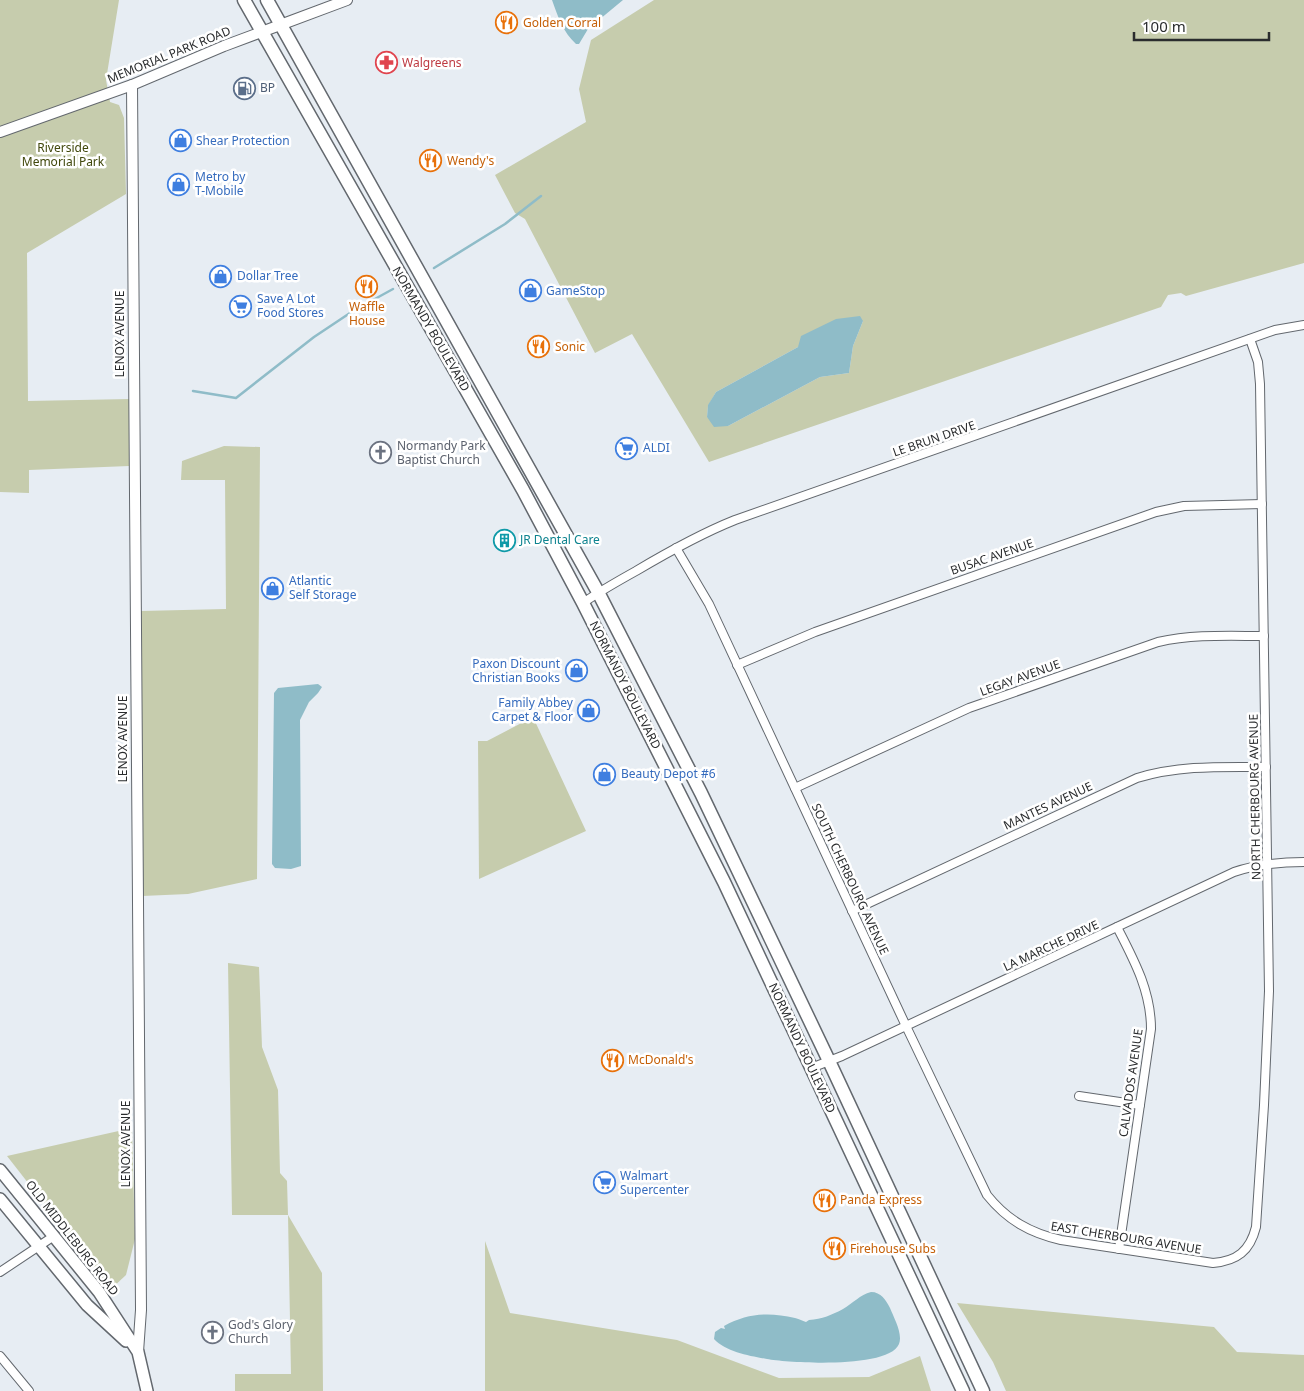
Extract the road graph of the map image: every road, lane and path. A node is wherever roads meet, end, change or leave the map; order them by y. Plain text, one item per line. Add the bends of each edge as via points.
1 (244, 0) edge
2 (267, 0) edge
3 (347, 0) edge
4 (281, 24) junction
5 (263, 32) junction
6 (132, 85) junction
7 (0, 132) edge
8 (1304, 325) edge
9 (1250, 339) junction
10 (1262, 504) junction
11 (676, 548) junction
12 (598, 592) junction
13 (584, 603) junction
14 (1264, 636) junction
15 (737, 665) junction
16 (1266, 767) junction
17 (795, 788) junction
18 (1304, 862) edge
19 (1267, 864) junction
20 (852, 911) junction
21 (1118, 927) junction
22 (906, 1026) junction
23 (829, 1061) junction
24 (812, 1068) junction
25 (1079, 1096) dead end
26 (1140, 1105) junction
27 (0, 1170) edge
28 (0, 1198) edge
29 (1006, 1216) joint
30 (54, 1236) junction
31 (39, 1247) junction
32 (1119, 1249) junction
33 (1243, 1252) joint
34 (0, 1272) edge
35 (138, 1352) junction
36 (0, 1356) edge
37 (29, 1391) edge
38 (147, 1391) edge
39 (963, 1391) edge
40 (983, 1391) edge

1 - 5 main road, NORMANDY BOULEVARD
2 - 4 main road, NORMANDY BOULEVARD
3 - 4 street, MEMORIAL PARK ROAD
4 - 5 street, MEMORIAL PARK ROAD
4 - 12 main road, NORMANDY BOULEVARD
5 - 6 street, MEMORIAL PARK ROAD
5 - 13 main road, NORMANDY BOULEVARD
6 - 7 street, MEMORIAL PARK ROAD
6 - 35 street, LENOX AVENUE via 141,1310
8 - 9 street, LE BRUN DRIVE via 1274,330
9 - 10 street, NORTH CHERBOURG AVENUE via 1258,362 1260,384
9 - 11 street, LE BRUN DRIVE via 735,520
10 - 14 street, NORTH CHERBOURG AVENUE
10 - 15 street, BUSAC AVENUE via 1184,506 1156,512 815,632
11 - 12 street, LE BRUN DRIVE
11 - 15 street, SOUTH CHERBOURG AVENUE via 709,604
12 - 13 street, LE BRUN DRIVE
12 - 23 main road, NORMANDY BOULEVARD via 701,793
13 - 24 main road, NORMANDY BOULEVARD via 724,882
14 - 16 street, NORTH CHERBOURG AVENUE
14 - 17 street, LEGAY AVENUE via 1200,636 1158,642 969,708
15 - 17 street, SOUTH CHERBOURG AVENUE
16 - 19 street, NORTH CHERBOURG AVENUE
16 - 20 street, MANTES AVENUE via 1182,768 1138,778
17 - 20 street, SOUTH CHERBOURG AVENUE
18 - 19 street, LA MARCHE DRIVE
19 - 21 street, LA MARCHE DRIVE via 1234,872
19 - 33 street, NORTH CHERBOURG AVENUE via 1269,991 1264,1105 1256,1227
20 - 22 street, SOUTH CHERBOURG AVENUE
21 - 22 street, LA MARCHE DRIVE
21 - 26 street, CALVADOS AVENUE via 1141,976 1151,1011 1150,1042
22 - 23 street, LA MARCHE DRIVE
22 - 29 street, SOUTH CHERBOURG AVENUE via 981,1186
23 - 24 street, LA MARCHE DRIVE
23 - 40 main road, NORMANDY BOULEVARD
24 - 39 main road, NORMANDY BOULEVARD
25 - 26 street
26 - 32 street, CALVADOS AVENUE
27 - 30 main road, OLD MIDDLEBURG ROAD
28 - 31 main road
29 - 32 street, EAST CHERBOURG AVENUE via 1045,1236
30 - 31 street
30 - 35 main road, OLD MIDDLEBURG ROAD via 99,1292
31 - 34 street
31 - 35 main road via 86,1305
32 - 33 street, EAST CHERBOURG AVENUE via 1213,1263 1226,1262
35 - 38 main road, LENOX AVENUE
36 - 37 street

